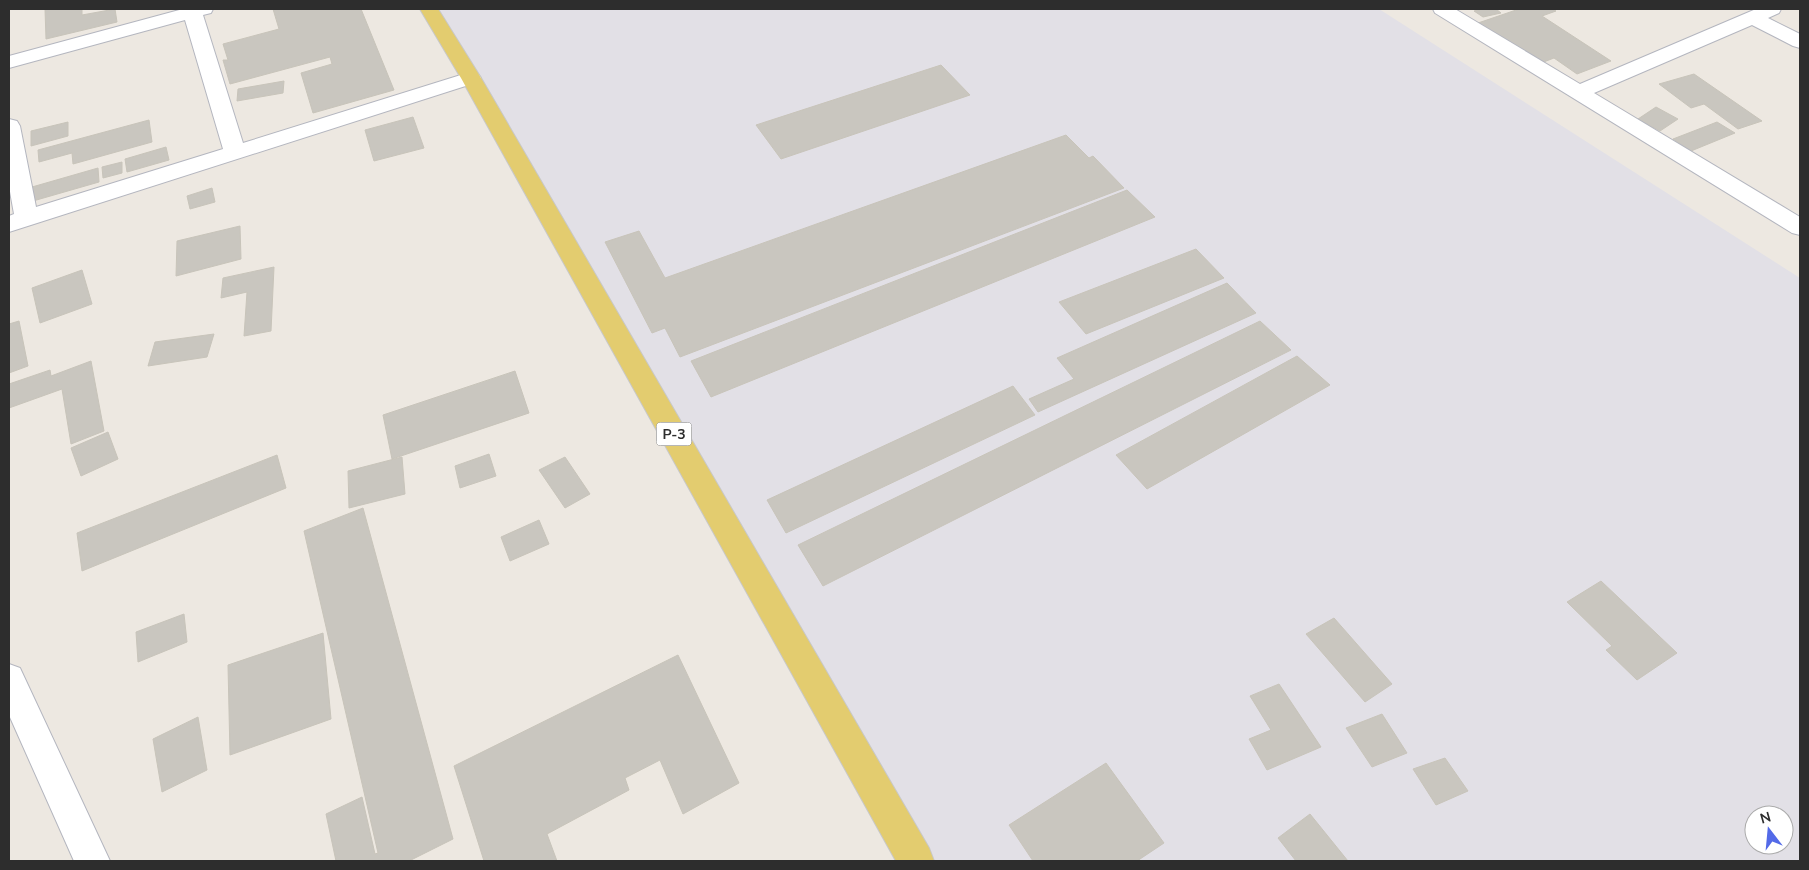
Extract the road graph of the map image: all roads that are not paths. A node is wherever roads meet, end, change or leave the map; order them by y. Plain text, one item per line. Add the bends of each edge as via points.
1 (429, 9) edge
2 (1442, 9) edge
3 (1772, 9) edge
4 (198, 11) edge
5 (1752, 17) junction
6 (1800, 42) edge
7 (9, 62) edge
8 (471, 78) junction
9 (1578, 92) junction
10 (9, 126) edge
11 (235, 152) junction
12 (17, 221) edge
13 (1800, 226) edge
14 (9, 680) edge
15 (92, 861) edge
16 (916, 861) edge

1 - 8 main road, P-3
2 - 9 street
3 - 5 street
4 - 7 street
4 - 11 street
5 - 6 street
5 - 9 street
8 - 11 street
8 - 16 main road, P-3
9 - 13 street
10 - 12 street
11 - 12 street
14 - 15 street

